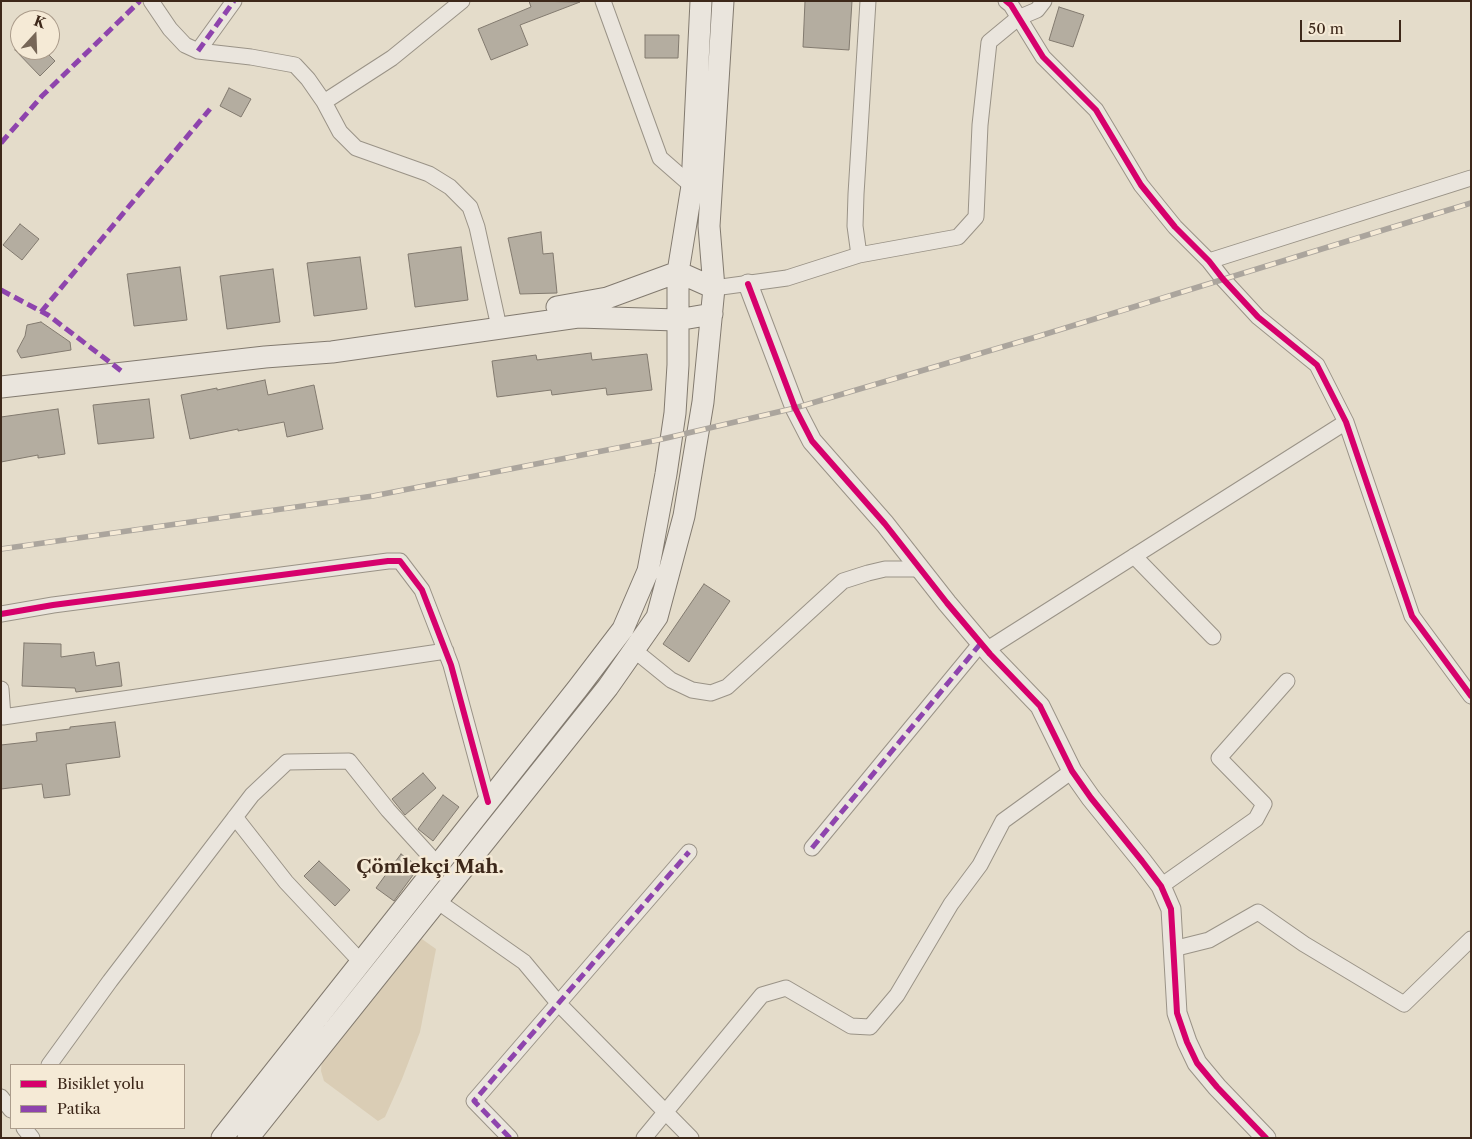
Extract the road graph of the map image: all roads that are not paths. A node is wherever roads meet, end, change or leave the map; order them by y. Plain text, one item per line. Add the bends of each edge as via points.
1 (151, 1) edge
2 (234, 1) edge
3 (462, 1) edge
4 (603, 1) edge
5 (701, 1) edge
6 (723, 1) edge
7 (868, 1) edge
8 (1006, 1) edge
9 (1044, 1) edge
10 (1018, 18) junction
11 (198, 51) junction
12 (324, 102) junction
13 (1471, 178) edge
14 (692, 186) junction
15 (859, 255) junction
16 (1209, 261) junction
17 (678, 272) junction
18 (748, 284) junction
19 (714, 288) junction
20 (712, 314) junction
21 (497, 318) junction
22 (677, 320) junction
23 (265, 357) junction
24 (1, 387) edge
25 (1346, 422) junction
26 (1134, 556) junction
27 (921, 569) junction
28 (1, 614) edge
29 (1213, 637) dead end
30 (983, 646) junction
31 (634, 650) junction
32 (446, 651) junction
33 (1287, 681) dead end
34 (1, 689) edge
35 (1471, 696) edge
36 (1072, 771) junction
37 (488, 802) junction
38 (235, 817) junction
39 (812, 848) dead end
40 (689, 852) dead end
41 (438, 865) junction
42 (1160, 886) junction
43 (437, 901) junction
44 (1471, 939) edge
45 (1173, 949) junction
46 (361, 962) junction
47 (559, 1004) junction
48 (50, 1064) edge
49 (1, 1098) edge
50 (10, 1109) edge
51 (666, 1112) junction
52 (222, 1138) edge
53 (248, 1138) edge
54 (510, 1138) edge
55 (644, 1138) edge
56 (691, 1138) edge
57 (1266, 1138) edge

1 - 11 street via 185,45
2 - 11 street
3 - 12 street via 392,58
4 - 14 street via 660,158
5 - 14 main road
6 - 19 main road via 710,226
7 - 15 street via 856,194 855,226
8 - 10 street
9 - 10 street via 1037,10
10 - 15 street via 989,42 980,125 976,217 958,237
10 - 16 street via 1043,57 1096,110 1141,185 1175,227
11 - 12 street via 294,65
12 - 21 street via 340,132 356,148 429,174 450,187 470,207
13 - 16 street
14 - 17 main road
15 - 18 street via 787,278
16 - 25 street via 1258,316 1317,365
17 - 19 main road
17 - 21 main road via 608,298
17 - 22 main road
18 - 19 street
18 - 27 street via 795,408 812,441
19 - 20 main road
20 - 22 main road
20 - 31 main road via 703,402 684,516 657,617
21 - 23 main road via 296,344
22 - 23 main road via 578,317 332,352
22 - 37 main road via 674,413 648,571 624,629
23 - 24 main road
25 - 26 street
25 - 35 street via 1412,616
26 - 29 street
26 - 30 street
27 - 30 street
27 - 31 street via 885,569 843,581 727,686 711,693 692,690 671,680
28 - 32 street via 400,561 422,590
30 - 36 street via 1040,706
30 - 39 street
31 - 43 main road
32 - 34 street via 3,717
32 - 37 street
33 - 42 street via 1219,758 1264,804 1256,819
36 - 42 street
36 - 51 street via 1003,821 980,864 951,904 897,995 870,1027 851,1026 786,988 762,994
37 - 41 main road
38 - 41 street via 252,795 287,762 349,761
38 - 46 street via 286,882
38 - 48 street
40 - 47 street
41 - 46 main road
42 - 45 street via 1171,909
43 - 47 street via 524,962
43 - 53 main road
44 - 45 street via 1404,1004 1304,944 1258,912 1209,940
45 - 57 street via 1177,1013 1197,1063
46 - 52 main road
47 - 51 street
47 - 54 street via 474,1101
49 - 50 street
51 - 55 street
51 - 56 street

